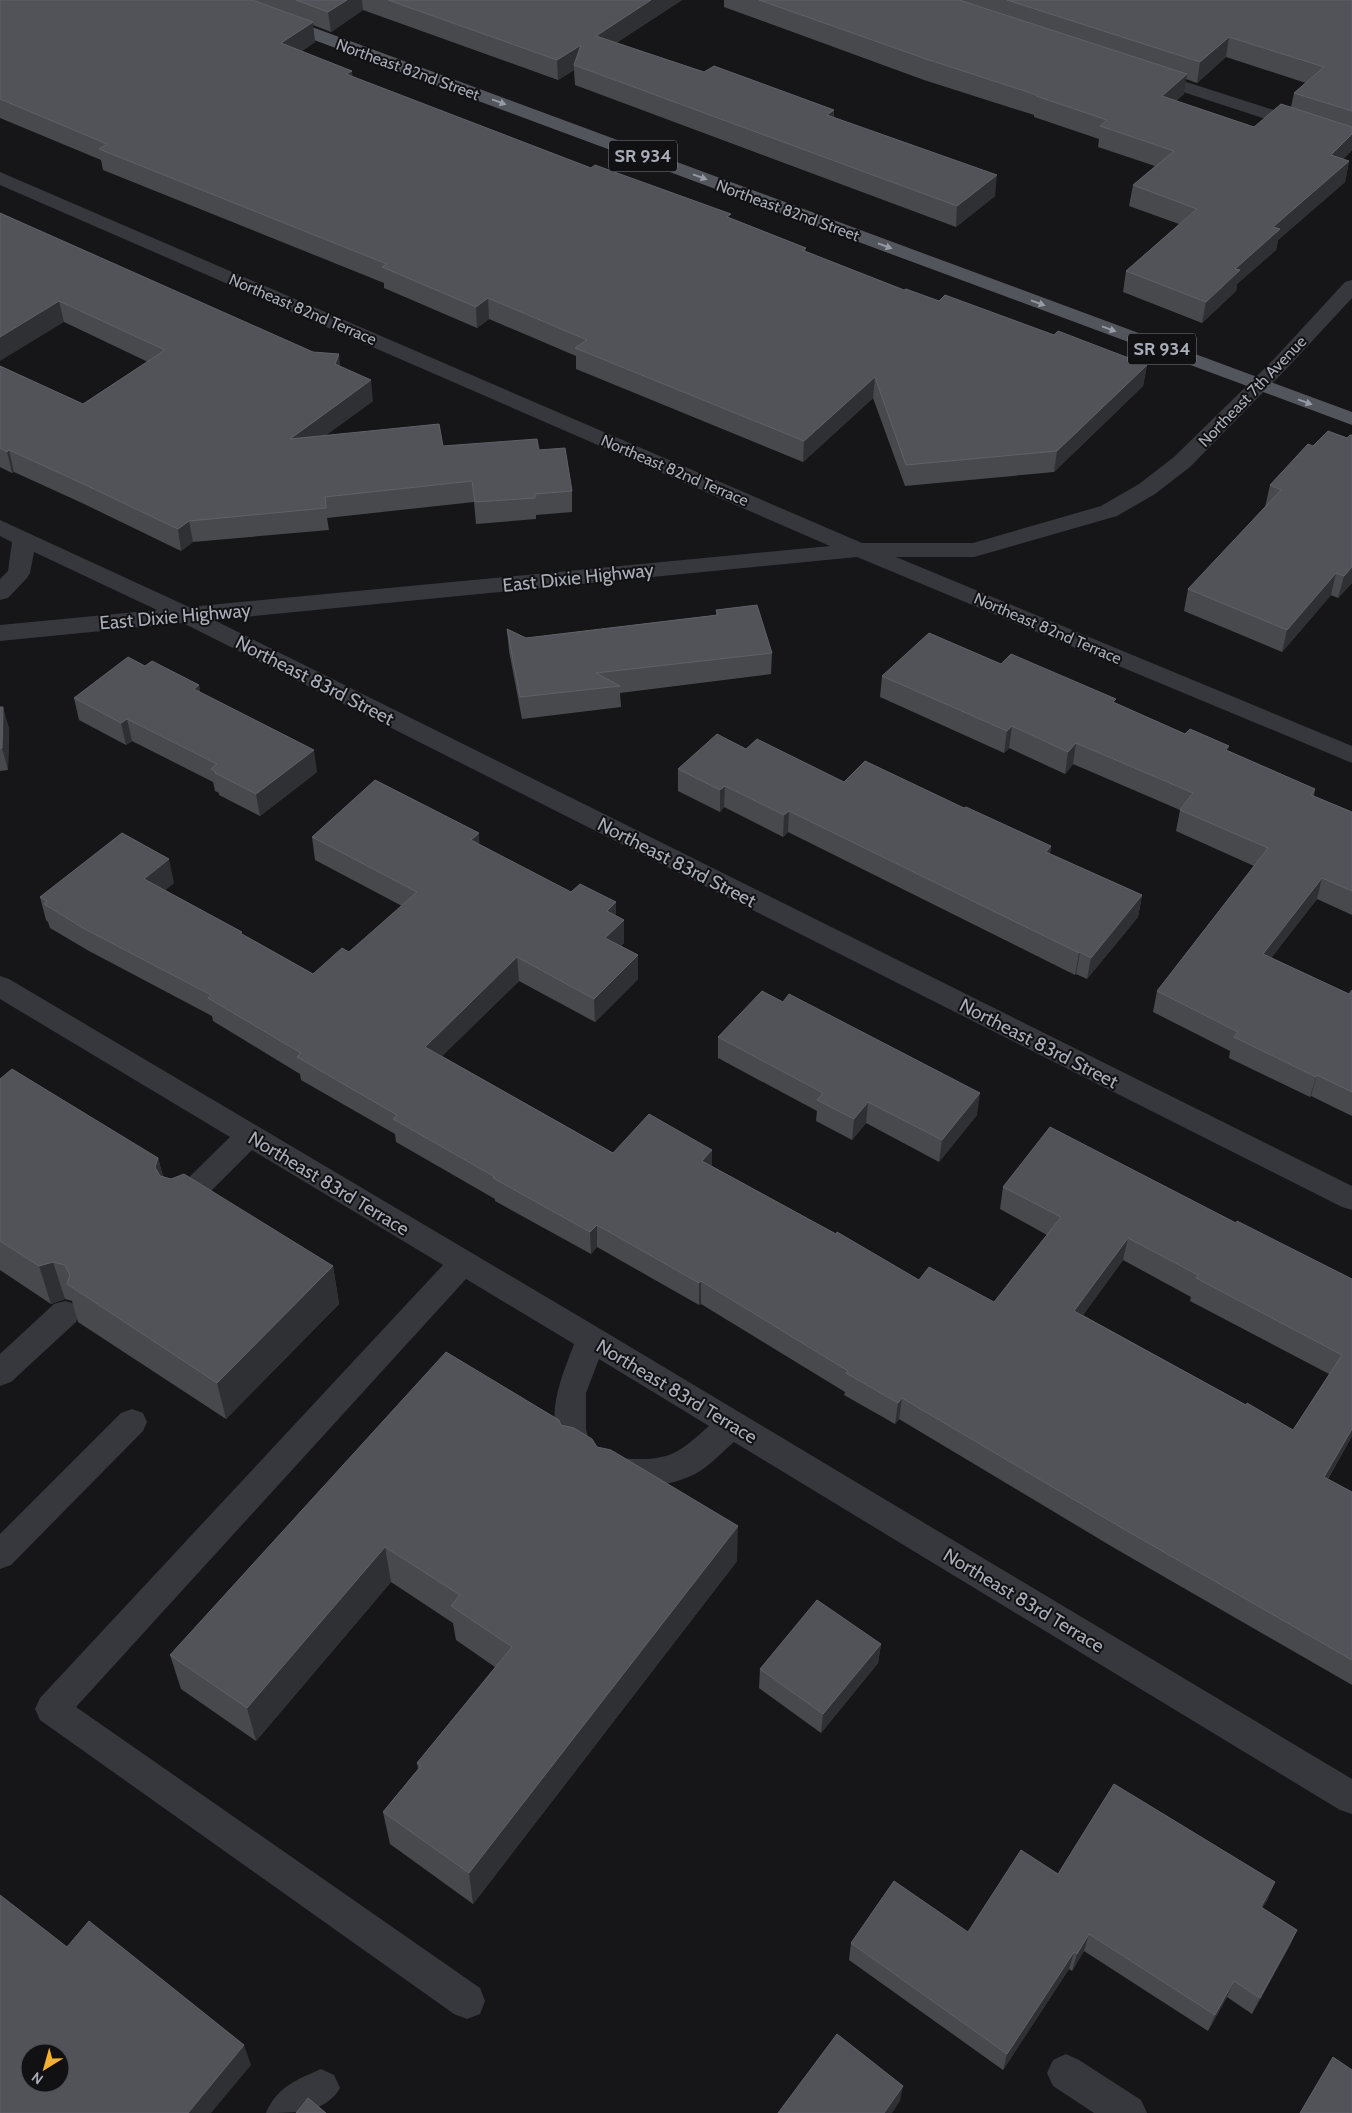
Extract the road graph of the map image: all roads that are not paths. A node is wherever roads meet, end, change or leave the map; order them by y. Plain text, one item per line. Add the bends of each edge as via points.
1 (223, 0) edge
2 (1134, 70) edge
3 (1352, 141) edge
4 (0, 178) edge
5 (1352, 286) edge
6 (1260, 385) junction
7 (1352, 419) edge
8 (1147, 489) joint
9 (0, 528) edge
10 (24, 539) junction
11 (859, 550) junction
12 (0, 593) edge
13 (186, 615) junction
14 (0, 633) edge
15 (1352, 755) edge
16 (0, 986) edge
17 (250, 1135) junction
18 (1352, 1199) edge
19 (180, 1204) edge
20 (463, 1262) junction
21 (65, 1313) dead end
22 (591, 1339) junction
23 (0, 1373) edge
24 (132, 1422) dead end
25 (732, 1425) junction
26 (575, 1450) edge
27 (610, 1471) edge
28 (0, 1555) edge
29 (1352, 1798) edge
30 (467, 2001) dead end
31 (1066, 2073) dead end
32 (321, 2088) dead end
33 (285, 2113) edge
34 (1128, 2113) edge

1 -> 6 main road, Northeast 82nd Street / SR 934
2 - 3 street
4 - 11 street, Northeast 82nd Terrace
5 - 6 street, Northeast 7th Avenue
6 -> 7 main road, Northeast 82nd Street / SR 934
6 - 8 street, Northeast 7th Avenue via 1182,462
8 - 11 street, East Dixie Highway via 1109,511 974,550
9 - 10 street, Northeast 83rd Street
10 - 12 street via 19,573
10 - 13 street, Northeast 83rd Street
11 - 13 street, East Dixie Highway
11 - 15 street, Northeast 82nd Terrace
13 - 14 street, East Dixie Highway
13 - 18 street, Northeast 83rd Street
16 - 17 street, Northeast 83rd Terrace
17 - 19 street
17 - 20 street, Northeast 83rd Terrace
20 - 22 street, Northeast 83rd Terrace
20 - 30 street via 52,1709
21 - 23 street
22 - 25 street, Northeast 83rd Terrace
22 - 26 street via 570,1393 570,1429
24 - 28 street
25 - 27 street via 684,1464 662,1471 634,1474
25 - 29 street, Northeast 83rd Terrace
31 - 34 street
32 - 33 street via 293,2103

